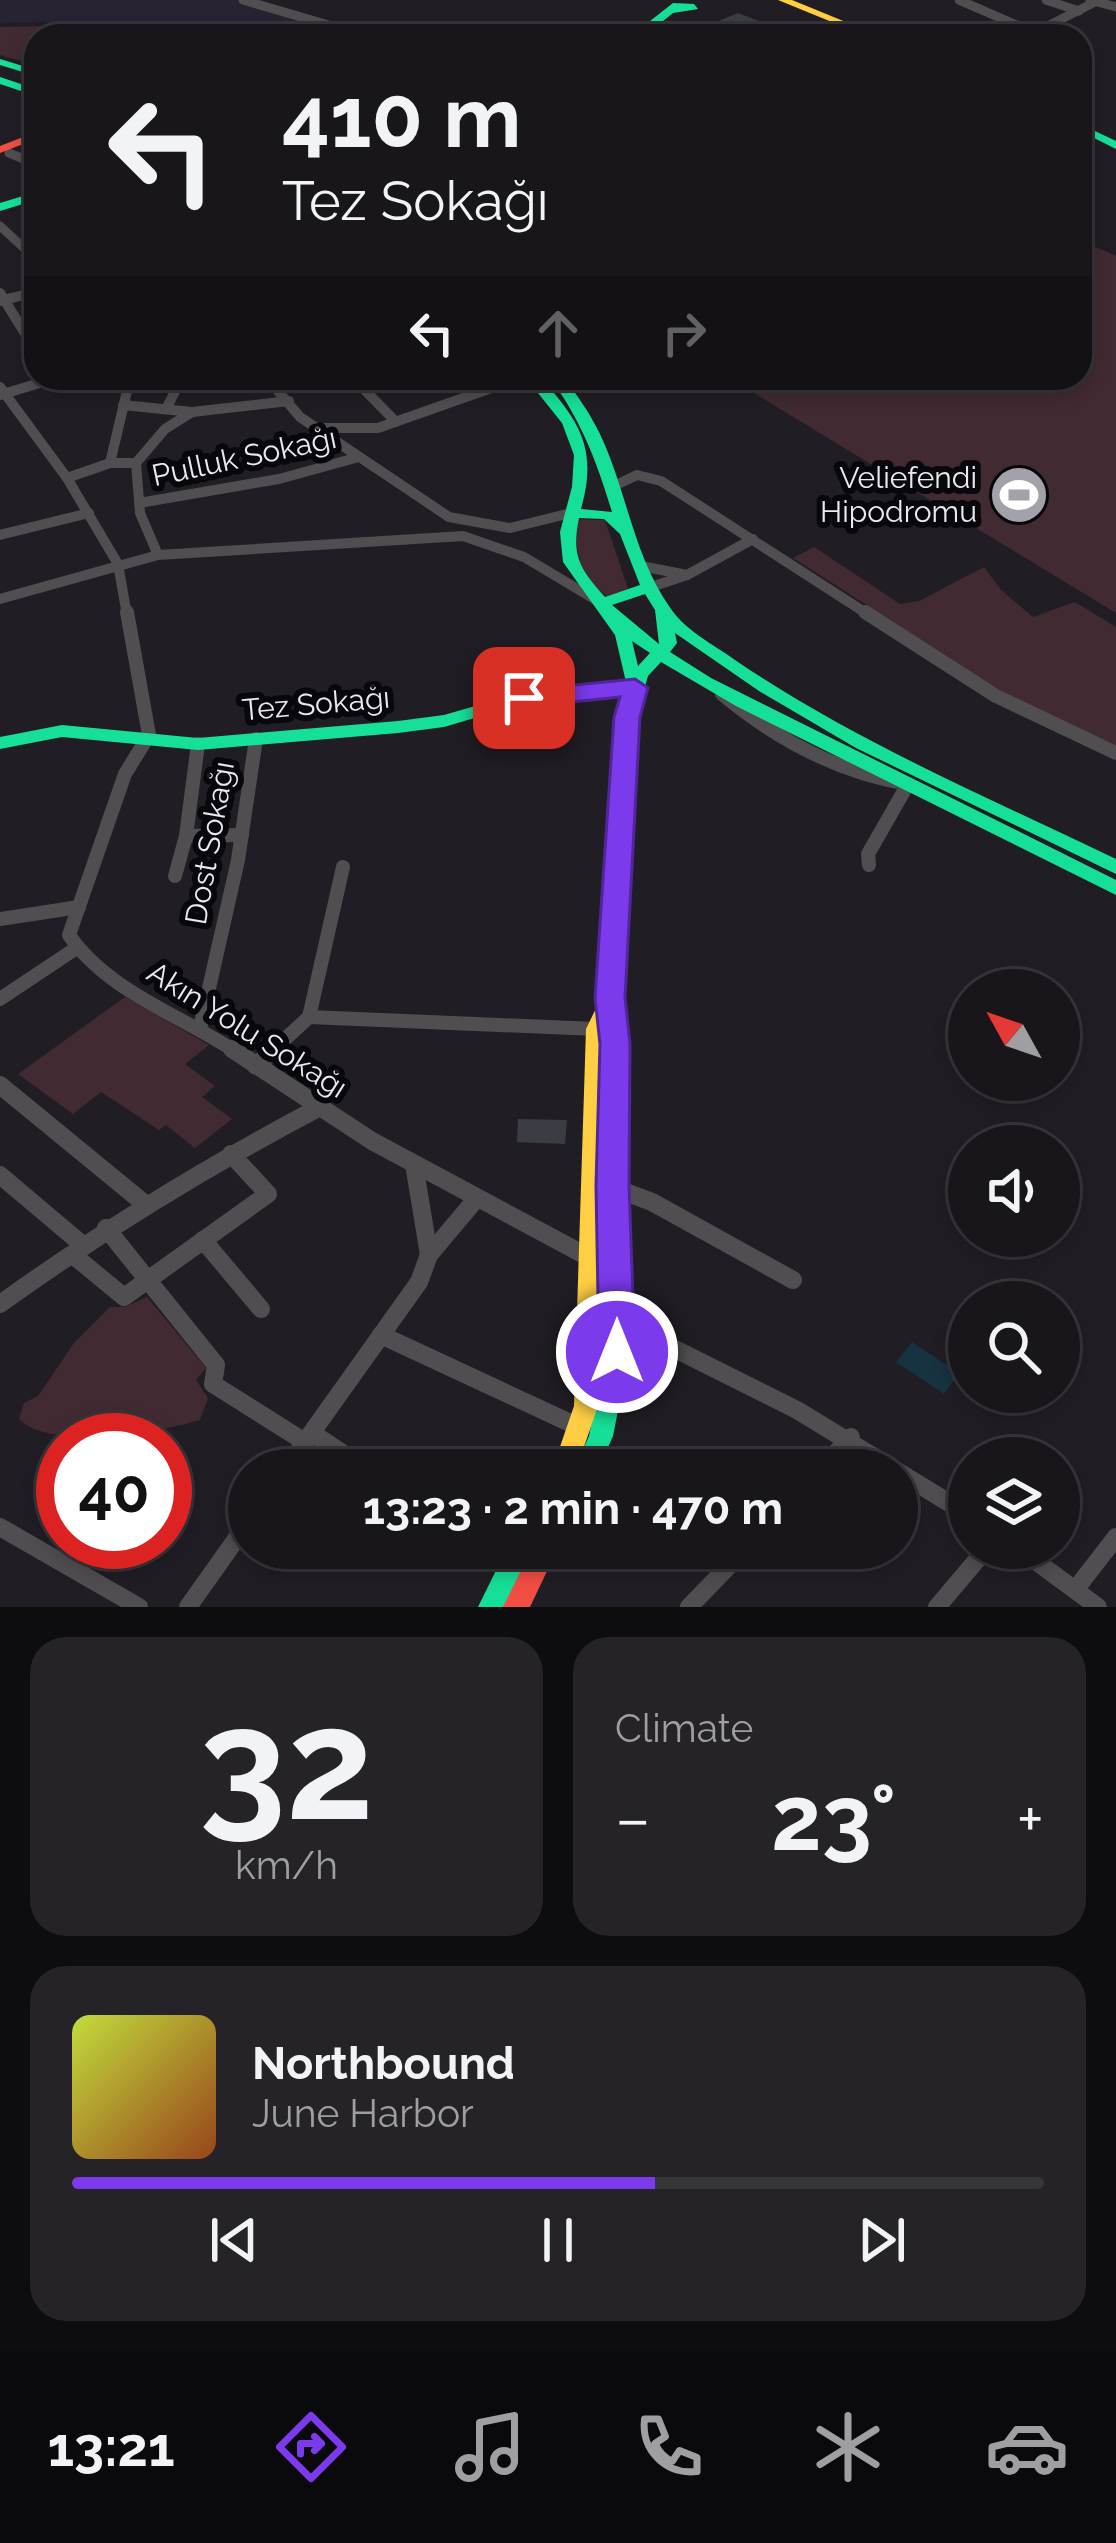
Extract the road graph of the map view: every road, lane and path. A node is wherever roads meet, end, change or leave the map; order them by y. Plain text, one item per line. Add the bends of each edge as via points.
1 (243, 0) edge
2 (767, 0) edge
3 (784, 0) edge
4 (1046, 0) edge
5 (966, 1) edge
6 (1092, 1) edge
7 (688, 6) edge
8 (1116, 8) edge
9 (1079, 10) junction
10 (325, 24) edge
11 (655, 24) edge
12 (826, 24) edge
13 (845, 24) edge
14 (1011, 24) edge
15 (1053, 24) edge
16 (1, 222) edge
17 (24, 246) edge
18 (2, 298) edge
19 (24, 332) edge
20 (124, 390) edge
21 (176, 390) edge
22 (278, 390) edge
23 (365, 390) edge
24 (486, 390) edge
25 (544, 390) edge
26 (568, 390) edge
27 (2, 392) edge
28 (289, 401) junction
29 (123, 405) junction
30 (166, 409) junction
31 (193, 412) junction
32 (396, 422) junction
33 (314, 428) junction
34 (358, 457) junction
35 (110, 464) junction
36 (136, 464) junction
37 (67, 478) junction
38 (614, 486) junction
39 (139, 503) junction
40 (88, 513) junction
41 (571, 513) junction
42 (521, 527) junction
43 (468, 532) junction
44 (0, 535) edge
45 (632, 538) junction
46 (753, 538) junction
47 (506, 549) junction
48 (158, 555) junction
49 (118, 564) junction
50 (641, 566) junction
51 (687, 575) junction
52 (648, 589) junction
53 (594, 596) junction
54 (0, 599) edge
55 (663, 610) junction
56 (661, 652) junction
57 (635, 688) junction
58 (256, 739) junction
59 (146, 740) junction
60 (0, 743) edge
61 (198, 744) junction
62 (1116, 753) edge
63 (908, 784) junction
64 (242, 835) junction
65 (186, 836) junction
66 (869, 865) dead end
67 (343, 867) dead end
68 (1116, 867) edge
69 (175, 876) dead end
70 (1116, 888) edge
71 (79, 907) junction
72 (0, 919) edge
73 (78, 947) junction
74 (610, 998) junction
75 (0, 999) edge
76 (309, 1017) junction
77 (200, 1028) junction
78 (596, 1029) junction
79 (256, 1066) junction
80 (0, 1085) edge
81 (320, 1107) junction
82 (231, 1154) junction
83 (414, 1164) junction
84 (0, 1175) edge
85 (612, 1186) junction
86 (477, 1198) junction
87 (145, 1204) junction
88 (106, 1228) junction
89 (203, 1240) junction
90 (79, 1251) junction
91 (429, 1255) junction
92 (616, 1256) junction
93 (592, 1258) junction
94 (147, 1280) junction
95 (793, 1280) dead end
96 (0, 1304) edge
97 (261, 1309) dead end
98 (617, 1320) junction
99 (381, 1335) junction
100 (581, 1428) junction
101 (308, 1437) junction
102 (851, 1437) junction
103 (603, 1439) junction
104 (300, 1449) edge
105 (330, 1449) edge
106 (572, 1449) edge
107 (598, 1449) edge
108 (840, 1449) edge
109 (948, 1501) edge
110 (0, 1527) edge
111 (1116, 1537) edge
112 (228, 1551) edge
113 (510, 1569) edge
114 (528, 1569) edge
115 (534, 1569) edge
116 (726, 1569) edge
117 (969, 1569) edge
118 (1046, 1569) edge
119 (532, 1573) junction
120 (1075, 1590) junction
121 (140, 1607) edge
122 (188, 1607) edge
123 (491, 1607) edge
124 (516, 1607) edge
125 (689, 1607) edge
126 (937, 1607) edge
127 (1098, 1607) edge

1 - 10 street
2 - 12 main road
3 - 13 main road
4 - 9 street
5 - 14 street
6 - 8 street
6 - 9 street
7 - 11 main road
9 - 15 street
16 - 17 street
18 - 19 street
20 - 29 street
21 - 30 street
22 - 28 street
23 - 32 street
24 - 32 street
25 - 41 main road via 581,452
26 - 38 main road via 596,434
27 - 37 street
28 - 31 street
28 - 33 street
29 - 30 street
29 - 35 street
30 - 31 street
31 - 36 street via 165,429
32 - 33 street
33 - 34 street
34 - 39 street, Pulluk Sokağı
34 - 43 street
35 - 36 street
35 - 37 street
36 - 39 street
37 - 40 street
38 - 45 main road
38 - 46 street via 650,476
39 - 48 street
40 - 44 street
40 - 49 street
41 - 42 street
41 - 45 main road via 608,515
41 - 53 main road via 564,555
42 - 43 street
42 - 47 street via 502,536
43 - 47 street
43 - 48 street
45 - 50 main road
46 - 51 street
46 - 62 street via 986,690
47 - 53 street
48 - 49 street
49 - 54 street
49 - 59 street
50 - 51 street
50 - 52 main road
51 - 52 street
52 - 53 main road
52 - 55 main road
53 - 56 main road
53 - 57 main road via 623,635
55 - 56 main road via 670,631
55 - 68 main road via 762,688
56 - 57 main road
56 - 63 main road
57 - 58 main road, Tez Sokağı via 524,698 444,721
57 - 74 main road
58 - 61 main road, Tez Sokağı
58 - 64 street, Dost Sokağı
59 - 60 main road, Tez Sokağı via 62,731
59 - 61 main road, Tez Sokağı
59 - 71 street via 124,774
61 - 65 street
63 - 66 street
63 - 70 main road
64 - 65 street
64 - 77 street, Dost Sokağı
65 - 69 street
67 - 76 street
71 - 72 street
71 - 73 street via 68,935
73 - 75 street
73 - 77 street, Akın Yolu Sokağı via 147,1002
74 - 78 main road
74 - 85 main road
76 - 78 street
76 - 79 street
77 - 79 street, Akın Yolu Sokağı
78 - 93 main road
79 - 81 street, Akın Yolu Sokağı
80 - 87 street
81 - 82 street
81 - 83 street, Akın Yolu Sokağı
82 - 87 street
82 - 89 street via 268,1194
83 - 86 street, Akın Yolu Sokağı
83 - 91 street
84 - 90 street
85 - 92 main road
85 - 95 street
86 - 91 street
86 - 93 street, Akın Yolu Sokağı
87 - 88 street
88 - 90 street
88 - 94 street
89 - 94 street
89 - 97 street
90 - 94 street via 124,1297
90 - 96 street
91 - 99 street
92 - 93 main road
92 - 98 main road
93 - 100 main road
94 - 101 street via 216,1365 213,1384
98 - 102 street
98 - 103 main road
99 - 100 street
99 - 101 street
100 - 103 main road
100 - 106 main road
101 - 104 street
101 - 105 street
102 - 108 street
102 - 109 street
103 - 107 main road
110 - 121 street
111 - 120 street
112 - 122 street
113 - 123 main road
114 - 119 main road
115 - 119 main road
116 - 125 street
117 - 126 street
118 - 120 street
119 - 124 main road
120 - 127 street

